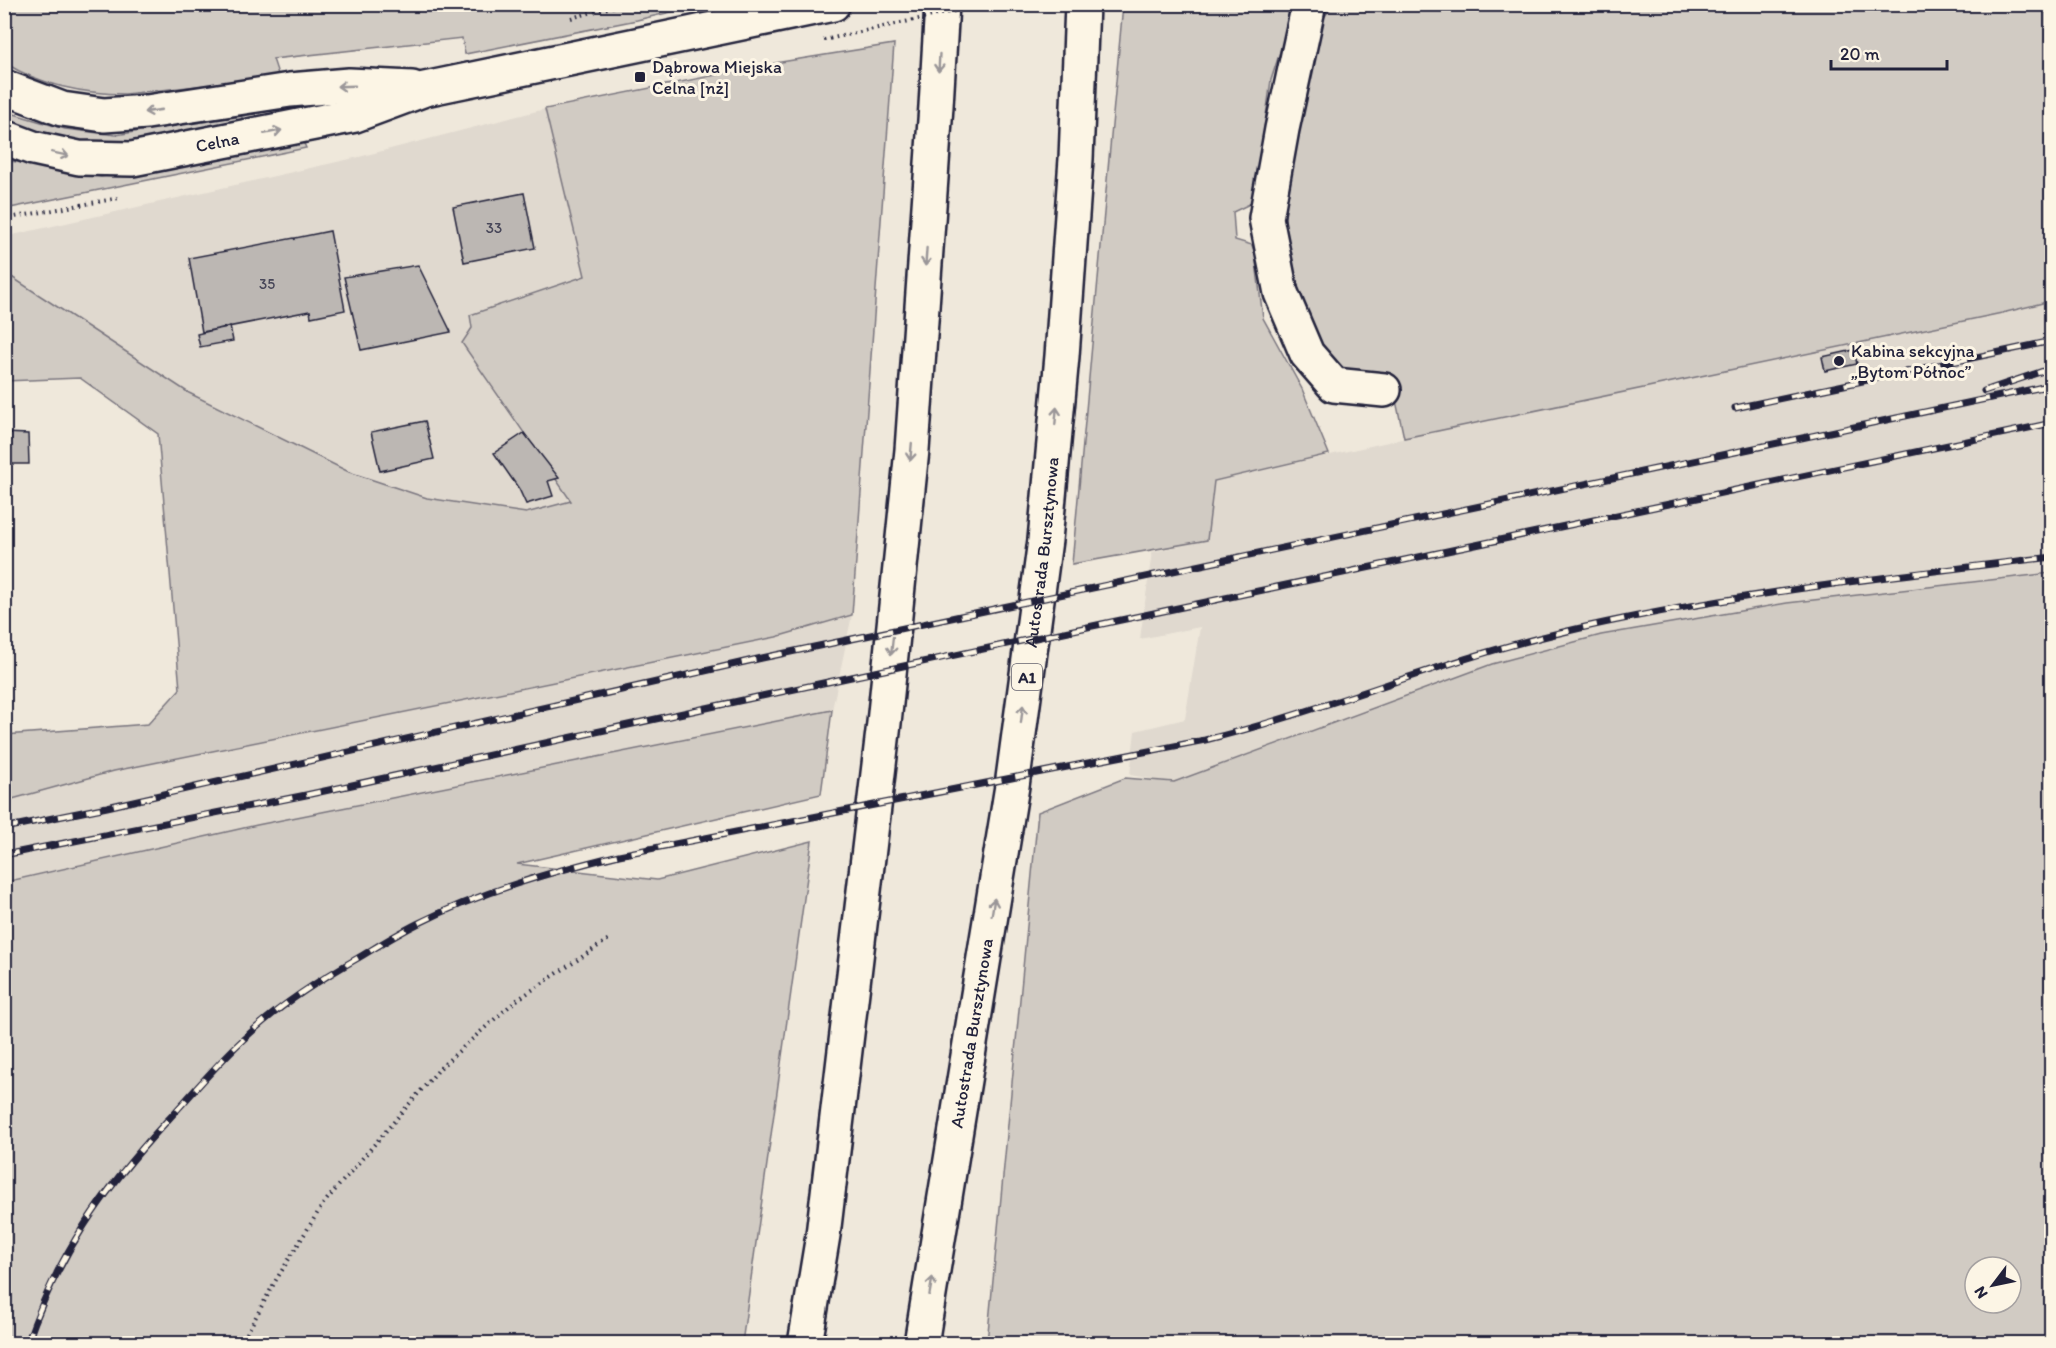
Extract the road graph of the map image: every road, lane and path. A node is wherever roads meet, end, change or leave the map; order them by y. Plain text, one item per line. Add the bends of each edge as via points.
1 (833, 4) edge
2 (942, 4) edge
3 (986, 4) edge
4 (1082, 4) edge
5 (1309, 4) edge
6 (824, 40) dead end
7 (4, 87) edge
8 (425, 88) junction
9 (4, 136) edge
10 (1384, 390) dead end
11 (609, 939) dead end
12 (242, 1344) edge
13 (805, 1344) edge
14 (921, 1344) edge

1 - 8 main road, Celna
2 -> 13 main road via 912,450 823,1235
3 - 6 path, bridge
14 -> 4 main road, Autostrada Bursztynowa / A1 via 1012,786 1045,540 1075,170
5 - 10 main road via 1266,218 1270,240 1281,293 1307,354 1334,385
8 -> 7 main road, Celna via 349,85 104,115 62,109
9 -> 8 main road, Celna via 33,148 79,158 132,159 355,115
11 - 12 path via 514,1002 442,1066 323,1204

